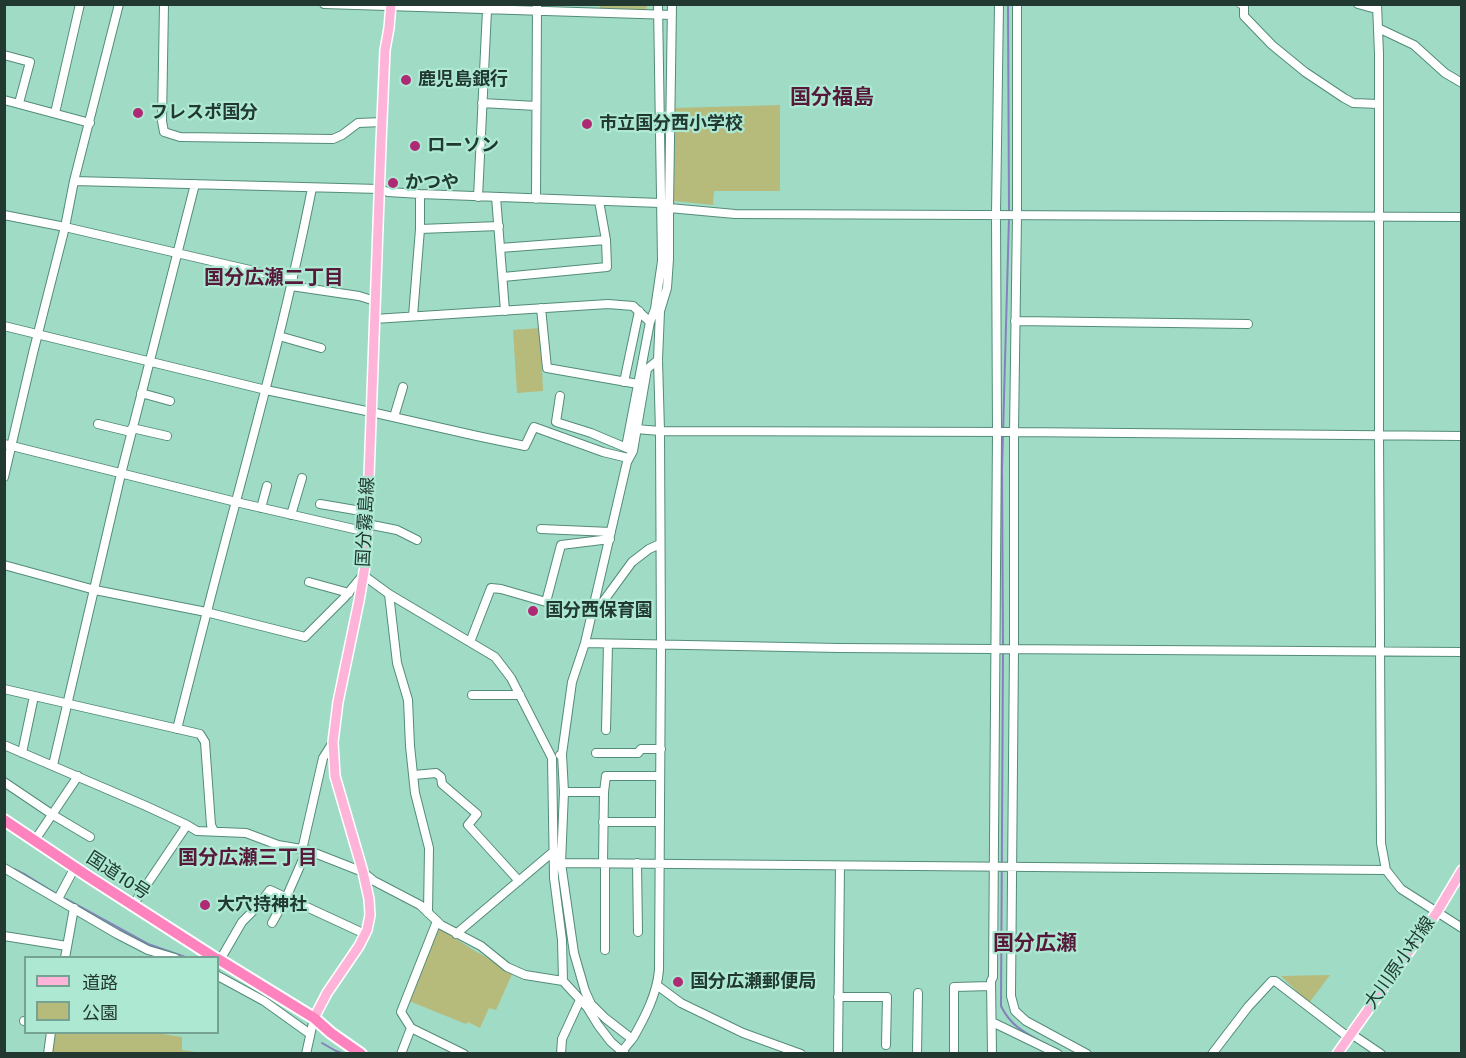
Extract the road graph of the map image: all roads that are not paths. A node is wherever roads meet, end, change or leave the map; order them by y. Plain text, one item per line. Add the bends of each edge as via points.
1 (80, 4) edge
2 (119, 4) edge
3 (164, 4) edge
4 (324, 4) edge
5 (658, 4) edge
6 (672, 4) edge
7 (999, 4) edge
8 (1017, 4) edge
9 (1241, 4) edge
10 (1358, 4) edge
11 (357, 5) edge
12 (391, 6) edge
13 (439, 6) edge
14 (1376, 7) edge
15 (537, 8) edge
16 (487, 10) junction
17 (658, 15) junction
18 (672, 15) junction
19 (1378, 28) junction
20 (4, 55) edge
21 (1461, 83) edge
22 (4, 100) edge
23 (19, 103) junction
24 (482, 103) junction
25 (1379, 104) junction
26 (536, 106) junction
27 (55, 113) junction
28 (382, 122) junction
29 (90, 123) junction
30 (74, 181) junction
31 (195, 184) junction
32 (312, 188) junction
33 (379, 189) junction
34 (420, 194) junction
35 (478, 197) junction
36 (496, 197) junction
37 (536, 199) junction
38 (599, 201) junction
39 (660, 203) junction
40 (669, 208) junction
41 (998, 214) junction
42 (4, 215) edge
43 (1017, 215) junction
44 (1379, 217) junction
45 (1461, 217) edge
46 (499, 226) junction
47 (66, 227) junction
48 (420, 229) junction
49 (606, 240) junction
50 (500, 248) junction
51 (178, 253) junction
52 (503, 277) junction
53 (292, 279) junction
54 (375, 301) junction
55 (541, 308) junction
56 (658, 310) junction
57 (505, 311) junction
58 (639, 312) junction
59 (413, 316) junction
60 (374, 319) junction
61 (1016, 321) junction
62 (650, 322) junction
63 (1248, 324) dead end
64 (4, 326) edge
65 (38, 334) junction
66 (279, 336) junction
67 (321, 348) dead end
68 (658, 360) junction
69 (149, 361) junction
70 (644, 368) junction
71 (624, 382) junction
72 (638, 384) junction
73 (402, 387) dead end
74 (266, 390) junction
75 (141, 393) junction
76 (560, 396) dead end
77 (170, 401) dead end
78 (371, 412) junction
79 (394, 417) junction
80 (98, 424) dead end
81 (636, 429) junction
82 (132, 430) junction
83 (660, 431) junction
84 (1012, 432) junction
85 (998, 433) junction
86 (167, 436) dead end
87 (1379, 436) junction
88 (1461, 436) edge
89 (8, 445) edge
90 (629, 452) junction
91 (121, 474) junction
92 (4, 477) edge
93 (302, 478) dead end
94 (267, 486) dead end
95 (236, 502) junction
96 (320, 504) dead end
97 (261, 508) junction
98 (367, 512) junction
99 (291, 515) junction
100 (367, 528) junction
101 (542, 530) dead end
102 (610, 536) junction
103 (417, 540) dead end
104 (660, 544) junction
105 (4, 566) edge
106 (363, 575) junction
107 (309, 582) dead end
108 (95, 590) junction
109 (349, 593) junction
110 (389, 594) junction
111 (206, 612) junction
112 (588, 626) junction
113 (470, 642) junction
114 (585, 643) junction
115 (608, 644) junction
116 (661, 645) junction
117 (998, 649) junction
118 (1012, 649) junction
119 (1380, 651) junction
120 (1461, 652) edge
121 (4, 689) edge
122 (472, 695) dead end
123 (520, 695) junction
124 (34, 696) junction
125 (68, 704) junction
126 (177, 729) junction
127 (606, 730) dead end
128 (333, 742) junction
129 (4, 745) edge
130 (661, 749) junction
131 (22, 753) junction
132 (596, 753) dead end
133 (562, 754) junction
134 (552, 758) junction
135 (53, 765) junction
136 (414, 775) junction
137 (78, 776) junction
138 (660, 776) junction
139 (4, 782) edge
140 (564, 792) junction
141 (604, 792) junction
142 (53, 815) junction
143 (4, 820) edge
144 (603, 822) junction
145 (660, 822) junction
146 (187, 825) junction
147 (214, 831) junction
148 (90, 837) dead end
149 (36, 840) junction
150 (305, 850) junction
151 (554, 851) junction
152 (561, 863) junction
153 (604, 863) junction
154 (637, 863) junction
155 (660, 863) junction
156 (840, 866) junction
157 (996, 866) junction
158 (1011, 866) junction
159 (75, 867) junction
160 (4, 868) edge
161 (1386, 870) junction
162 (1461, 870) edge
163 (363, 872) junction
164 (519, 881) junction
165 (286, 898) junction
166 (58, 899) junction
167 (133, 905) junction
168 (74, 908) junction
169 (1437, 912) junction
170 (429, 913) junction
171 (437, 921) junction
172 (272, 923) dead end
173 (1461, 928) edge
174 (638, 932) dead end
175 (365, 934) junction
176 (456, 934) junction
177 (4, 936) edge
178 (67, 946) junction
179 (605, 950) dead end
180 (65, 956) edge
181 (172, 956) edge
182 (212, 956) edge
183 (219, 956) edge
184 (219, 960) edge
185 (234, 969) junction
186 (221, 978) edge
187 (563, 981) junction
188 (658, 986) junction
189 (991, 986) junction
190 (918, 993) dead end
191 (838, 997) junction
192 (580, 1000) junction
193 (314, 1018) junction
194 (992, 1022) junction
195 (411, 1028) junction
196 (51, 1034) edge
197 (1348, 1034) junction
198 (310, 1035) junction
199 (632, 1039) junction
200 (886, 1046) dead end
201 (48, 1053) edge
202 (306, 1053) edge
203 (361, 1053) edge
204 (401, 1053) edge
205 (464, 1053) edge
206 (561, 1053) edge
207 (623, 1053) edge
208 (801, 1053) edge
209 (838, 1053) edge
210 (917, 1053) edge
211 (954, 1053) edge
212 (992, 1053) edge
213 (1056, 1053) edge
214 (1087, 1053) edge
215 (1212, 1053) edge
216 (1336, 1053) edge
217 (1381, 1053) edge

1 - 27 street
2 - 29 street
3 - 28 street via 164,132 180,137 333,139 358,123
4 - 11 street
5 - 17 street
6 - 18 street
7 - 41 street
8 - 43 street
9 - 25 street via 1244,16 1305,72 1353,103
10 - 14 street
11 - 12 street
12 - 13 street
12 - 28 main road, 国分霧島線
13 - 16 street
14 - 19 street
15 - 16 street
15 - 17 street
15 - 26 street
16 - 24 street
17 - 18 street
17 - 39 street
18 - 40 street
19 - 21 street via 1414,45
19 - 25 street
20 - 23 street via 30,62
22 - 23 street
23 - 27 street
24 - 26 street
24 - 35 street
25 - 44 street
26 - 37 street
27 - 29 street
28 - 33 main road, 国分霧島線
29 - 30 street
30 - 31 street
30 - 47 street
31 - 32 street
31 - 51 street
32 - 33 street
32 - 53 street
33 - 34 street
33 - 54 main road, 国分霧島線
34 - 35 street
34 - 48 street
35 - 36 street
36 - 37 street
36 - 46 street
37 - 38 street
38 - 39 street
38 - 49 street
39 - 40 street
39 - 56 street via 662,261
40 - 41 street via 735,214
40 - 56 street via 667,288
41 - 43 street
41 - 85 street
42 - 47 street
43 - 44 street
43 - 61 street
44 - 45 street
44 - 87 street
46 - 48 street
46 - 50 street
47 - 51 street
47 - 65 street
48 - 59 street
49 - 50 street
49 - 52 street via 607,267
50 - 52 street
51 - 53 street
51 - 69 street
52 - 57 street
53 - 54 street via 291,286
53 - 66 street
54 - 60 main road, 国分霧島線
55 - 57 street
55 - 58 street via 608,304 633,306
55 - 71 street via 547,368
56 - 62 street
56 - 68 street
57 - 59 street
58 - 62 street
58 - 71 street
59 - 60 street
60 - 78 main road, 国分霧島線
61 - 63 street
61 - 84 street
62 - 70 street
64 - 65 street
65 - 69 street
65 - 89 street
66 - 67 street
66 - 74 street
68 - 70 street
68 - 83 street
69 - 74 street
69 - 75 street
70 - 72 street
70 - 81 street
71 - 72 street
72 - 90 street
73 - 79 street
74 - 78 street
74 - 95 street
75 - 77 street
75 - 82 street
76 - 90 street via 556,422 591,433
78 - 79 street
78 - 98 main road, 国分霧島線
79 - 90 street via 525,446 534,427 623,458
80 - 82 street
81 - 83 street
81 - 90 street
82 - 86 street
82 - 91 street
83 - 85 street
83 - 104 street
84 - 85 street
84 - 87 street
84 - 118 street
85 - 117 street
87 - 88 street
87 - 119 street
89 - 91 street
89 - 92 street
90 - 102 street
91 - 95 street
91 - 108 street
93 - 99 street
94 - 97 street
95 - 97 street
95 - 111 street
96 - 98 street
97 - 99 street
98 - 100 main road, 国分霧島線
99 - 100 street
100 - 103 street via 398,530
100 - 106 main road, 国分霧島線
101 - 102 street
102 - 112 street
102 - 113 street via 561,545 546,602 491,588
104 - 112 street via 632,562
104 - 116 street
105 - 108 street
106 - 109 street
106 - 110 street
106 - 128 main road, 国分霧島線
107 - 109 street
108 - 111 street
108 - 125 street
109 - 111 street via 305,638
110 - 113 street
110 - 136 street via 397,663 408,700
111 - 126 street
112 - 114 street
113 - 123 street via 495,657
114 - 115 street
114 - 133 street via 572,682
115 - 116 street
115 - 127 street
116 - 117 street
116 - 130 street
117 - 118 street
117 - 157 street
118 - 119 street
118 - 158 street
119 - 120 street
119 - 161 street via 1381,843
121 - 124 street
122 - 123 street
123 - 134 street
124 - 125 street
124 - 131 street
125 - 126 street
125 - 135 street
126 - 147 street via 200,734 205,742
128 - 150 street via 323,758
128 - 163 main road, 国分霧島線 via 339,794
129 - 131 street
130 - 132 street
130 - 138 street
131 - 135 street
133 - 134 street
133 - 140 street
134 - 151 street
135 - 137 street
136 - 164 street via 436,773 441,777 442,784 477,814 468,825
136 - 170 street via 429,848
137 - 142 street
137 - 146 street
138 - 141 street via 606,776
138 - 145 street
139 - 142 street
140 - 141 street
140 - 152 street
141 - 144 street
142 - 148 street
142 - 149 street
143 - 149 highway, 国道10号
144 - 145 street
144 - 153 street
145 - 155 street
146 - 147 street via 197,831
146 - 167 street
147 - 150 street via 246,833
149 - 159 highway, 国道10号
150 - 163 street
150 - 165 street
151 - 164 street
151 - 187 street
152 - 153 street
152 - 199 street via 574,953 585,991 591,1004
153 - 154 street
153 - 179 street
154 - 155 street
154 - 174 street
155 - 156 street
155 - 188 street
156 - 157 street
156 - 191 street
157 - 158 street
157 - 189 street
158 - 161 street
158 - 214 street via 1011,996 1015,1011 1026,1021
159 - 166 street
159 - 167 highway, 国道10号
160 - 166 street
161 - 169 street via 1401,889
162 - 169 main road, 大川原小村線
163 - 170 street
163 - 175 main road, 国分霧島線 via 370,905
164 - 176 street
165 - 172 street
165 - 175 street
165 - 183 street via 270,890
166 - 168 street
167 - 182 highway, 国道10号
168 - 178 street
168 - 181 street via 148,950
169 - 173 street
169 - 197 main road, 大川原小村線
170 - 171 street
171 - 176 street
171 - 195 street via 401,1012
175 - 193 main road, 国分霧島線
176 - 187 street via 525,975
177 - 178 street
178 - 180 street
184 - 185 highway, 国道10号
185 - 186 street
185 - 193 highway, 国道10号
186 - 198 street via 264,1001
187 - 192 street
188 - 199 street
188 - 208 street via 681,1003 733,1028
189 - 194 street
189 - 211 street via 954,987
190 - 210 street
191 - 200 street via 887,997
191 - 209 street
192 - 206 street via 562,1039
192 - 207 street
193 - 198 street
193 - 203 highway, 国道10号
194 - 212 street
194 - 213 street
195 - 204 street
195 - 205 street
196 - 201 street
197 - 215 street via 1272,981
197 - 216 main road, 大川原小村線
197 - 217 street
198 - 202 street
199 - 207 street

